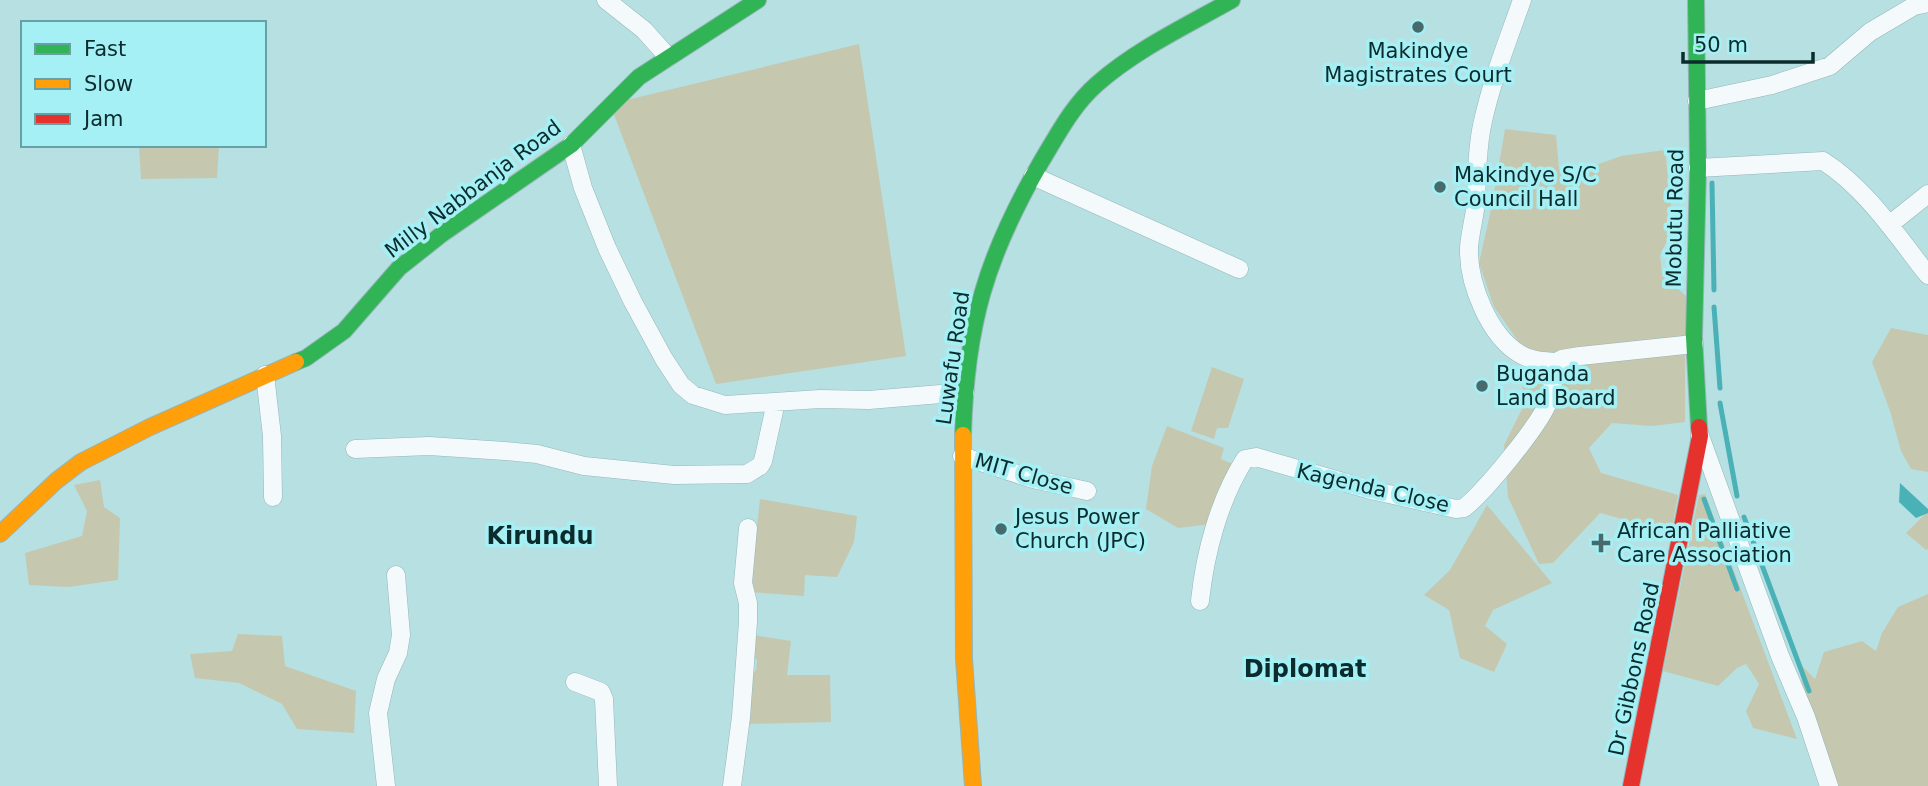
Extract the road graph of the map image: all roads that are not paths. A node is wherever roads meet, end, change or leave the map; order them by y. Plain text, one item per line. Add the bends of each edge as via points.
1 (606, 0) edge
2 (758, 0) edge
3 (1232, 0) edge
4 (1522, 0) edge
5 (1696, 0) edge
6 (1928, 3) edge
7 (735, 6) edge
8 (667, 57) junction
9 (1698, 102) junction
10 (571, 145) junction
11 (1698, 168) junction
12 (1033, 176) junction
13 (1928, 194) edge
14 (1889, 225) junction
15 (1238, 269) dead end
16 (1928, 275) edge
17 (1694, 344) junction
18 (1556, 362) junction
19 (265, 375) junction
20 (965, 392) junction
21 (776, 402) junction
22 (1700, 436) junction
23 (355, 449) dead end
24 (962, 456) junction
25 (1087, 491) dead end
26 (273, 497) dead end
27 (748, 528) dead end
28 (0, 534) edge
29 (396, 575) dead end
30 (1200, 601) dead end
31 (575, 682) dead end
32 (386, 786) edge
33 (608, 786) edge
34 (732, 786) edge
35 (973, 786) edge
36 (1631, 786) edge
37 (1829, 786) edge

1 - 8 street via 644,30
2 - 7 street, Milly Nabbanja Road
3 - 12 street, Luwafu Road via 1127,59 1078,103
4 - 18 street via 1482,124 1469,249 1473,282 1485,313 1502,337 1534,361
5 - 9 street, Mobutu Road
6 - 9 street via 1914,6 1870,32 1830,65 1772,85
7 - 8 street, Milly Nabbanja Road
8 - 10 street, Milly Nabbanja Road via 639,77
9 - 11 street, Mobutu Road
10 - 19 street, Milly Nabbanja Road via 399,268 329,343
10 - 21 street via 607,248 681,385 713,403
11 - 14 street via 1822,161 1837,170
11 - 17 street, Mobutu Road
12 - 15 street
12 - 20 street, Luwafu Road via 999,245 976,311
13 - 14 street
14 - 16 street
17 - 18 street
17 - 22 street, Mobutu Road
18 - 30 street, Kagenda Close via 1542,414 1464,508 1371,490 1256,457 1245,459 1217,521
19 - 26 street
19 - 28 street, Milly Nabbanja Road via 81,462
20 - 21 street
20 - 24 street, Luwafu Road
21 - 23 street via 763,461 747,474 674,475 584,466 537,454 442,447
22 - 36 street, Dr Gibbons Road
22 - 37 street
24 - 25 street, MIT Close
24 - 35 street, Luwafu Road via 965,708
27 - 34 street via 743,583 748,622
29 - 32 street via 401,635 378,713
31 - 33 street via 601,692 604,699

